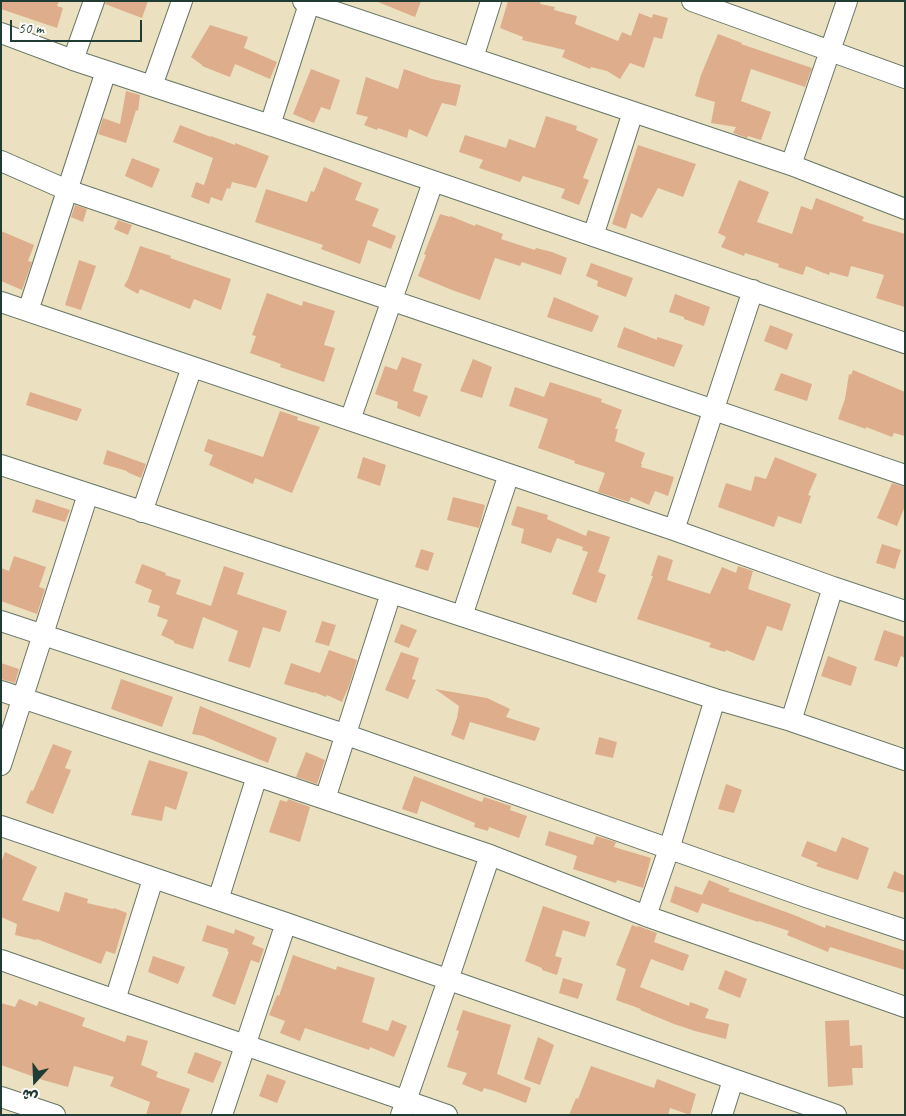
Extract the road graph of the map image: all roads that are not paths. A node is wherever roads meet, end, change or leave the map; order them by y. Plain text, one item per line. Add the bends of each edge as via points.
1 (94, 1) edge
2 (182, 1) edge
3 (491, 1) edge
4 (692, 1) edge
5 (847, 1) edge
6 (307, 2) edge
7 (1, 33) edge
8 (830, 50) junction
9 (473, 58) junction
10 (73, 60) junction
11 (106, 71) junction
12 (905, 78) edge
13 (152, 86) junction
14 (633, 112) junction
15 (270, 125) junction
16 (1, 161) edge
17 (791, 165) junction
18 (433, 182) junction
19 (67, 190) junction
20 (905, 209) edge
21 (593, 236) junction
22 (753, 290) junction
23 (391, 300) junction
24 (1, 302) edge
25 (28, 311) junction
26 (905, 343) edge
27 (192, 366) junction
28 (714, 409) junction
29 (350, 420) junction
30 (1, 466) edge
31 (509, 474) junction
32 (905, 475) edge
33 (88, 494) junction
34 (142, 512) junction
35 (674, 530) junction
36 (833, 587) junction
37 (391, 593) junction
38 (905, 611) edge
39 (462, 616) junction
40 (1, 621) edge
41 (43, 635) junction
42 (1, 692) edge
43 (23, 699) junction
44 (715, 699) junction
45 (791, 721) junction
46 (346, 735) junction
47 (905, 760) edge
48 (1, 764) edge
49 (257, 776) junction
50 (325, 799) junction
51 (1, 826) edge
52 (669, 849) junction
53 (490, 855) junction
54 (153, 878) junction
55 (218, 900) junction
56 (646, 916) junction
57 (286, 923) junction
58 (905, 930) edge
59 (1, 960) edge
60 (448, 980) junction
61 (115, 1000) junction
62 (905, 1007) edge
63 (245, 1044) junction
64 (733, 1080) junction
65 (1, 1097) edge
66 (403, 1108) edge
67 (830, 1114) edge
68 (55, 1115) edge
69 (222, 1115) edge
70 (448, 1115) edge
71 (722, 1115) edge

1 - 10 street
2 - 13 street
3 - 9 street
4 - 8 street
5 - 8 street
6 - 9 street
6 - 15 street
7 - 10 street
8 - 12 street
8 - 17 street
9 - 14 street
10 - 11 street
11 - 13 street
11 - 19 street
13 - 15 street
14 - 17 street
14 - 21 street
15 - 18 street
16 - 19 street
17 - 20 street
18 - 21 street
18 - 23 street
19 - 23 street
19 - 25 street
21 - 22 street
22 - 26 street
22 - 28 street
23 - 28 street
23 - 29 street
24 - 25 street
25 - 27 street
27 - 29 street
27 - 34 street
28 - 32 street
28 - 35 street
29 - 31 street
30 - 33 street
31 - 35 street
31 - 39 street
33 - 34 street
33 - 41 street
34 - 37 street
35 - 36 street
36 - 38 street
36 - 45 street
37 - 39 street
37 - 46 street
39 - 44 street
40 - 41 street
41 - 43 street
41 - 46 street
42 - 43 street
43 - 48 street
43 - 49 street
44 - 45 street
44 - 52 street
45 - 47 street
46 - 50 street
46 - 52 street
49 - 50 street
49 - 55 street
50 - 53 street
51 - 54 street
52 - 56 street
52 - 58 street
53 - 56 street
53 - 60 street
54 - 55 street
54 - 61 street
55 - 57 street
56 - 62 street
57 - 60 street
57 - 63 street
59 - 61 street
60 - 64 street
60 - 66 street
61 - 63 street
63 - 66 street
63 - 69 street
64 - 67 street
64 - 71 street
65 - 68 street
66 - 70 street

